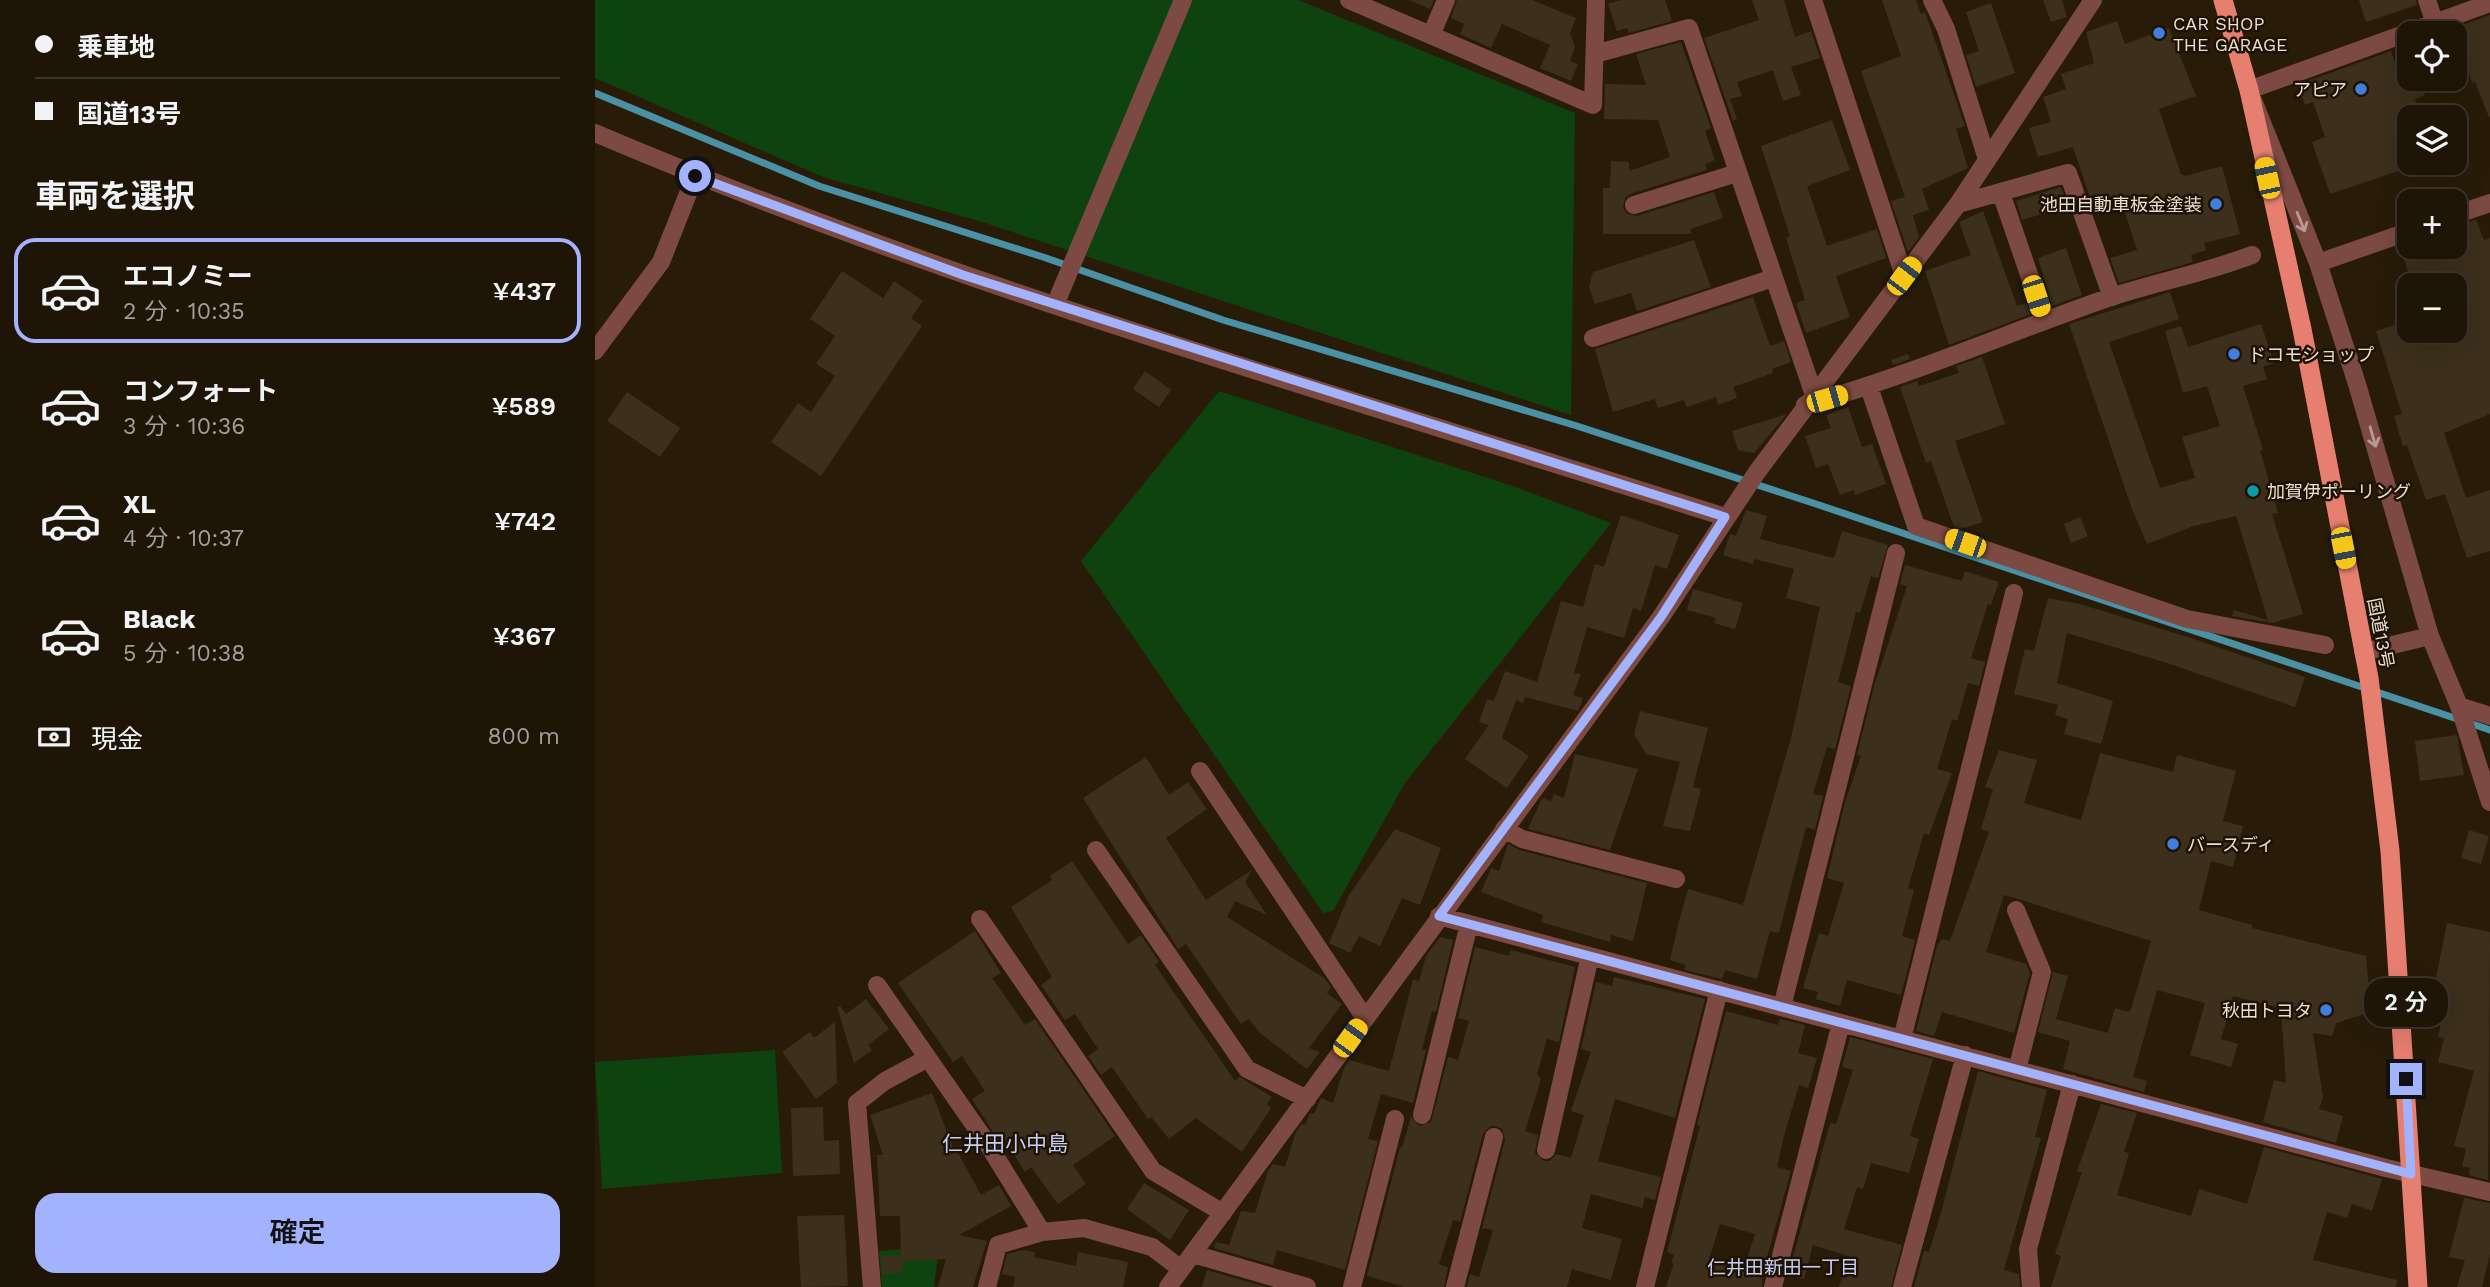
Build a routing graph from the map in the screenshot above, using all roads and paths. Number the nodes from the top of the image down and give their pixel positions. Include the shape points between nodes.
1 (1183, 0) edge
2 (1349, 0) edge
3 (1446, 0) edge
4 (1596, 0) edge
5 (1812, 0) edge
6 (1932, 0) edge
7 (2093, 0) edge
8 (2223, 0) edge
9 (2427, 0) edge
10 (2490, 3) edge
11 (2434, 21) edge
12 (2443, 21) edge
13 (1432, 33) junction
14 (2397, 37) edge
15 (1595, 54) junction
16 (2249, 90) junction
17 (595, 133) edge
18 (1987, 159) junction
19 (1737, 173) junction
20 (695, 176) junction
21 (2001, 193) junction
22 (2490, 203) edge
23 (1958, 204) junction
24 (1634, 205) dead end
25 (2467, 211) edge
26 (2397, 236) edge
27 (2252, 255) dead end
28 (2318, 263) junction
29 (1904, 276) junction
30 (1773, 278) junction
31 (2112, 297) junction
32 (1055, 304) junction
33 (2045, 321) junction
34 (1593, 338) dead end
35 (595, 351) edge
36 (1870, 387) junction
37 (1809, 400) junction
38 (1725, 517) junction
39 (1896, 554) dead end
40 (2014, 593) dead end
41 (2430, 636) junction
42 (2325, 645) dead end
43 (2363, 652) junction
44 (2459, 706) junction
45 (2490, 716) edge
46 (1200, 771) dead end
47 (2490, 803) edge
48 (1504, 829) junction
49 (1096, 850) dead end
50 (1676, 879) dead end
51 (2016, 910) dead end
52 (1439, 916) junction
53 (980, 919) dead end
54 (1469, 923) junction
55 (1590, 956) junction
56 (877, 985) dead end
57 (1719, 990) junction
58 (1782, 1007) junction
59 (1365, 1018) junction
60 (1841, 1023) junction
61 (1902, 1039) junction
62 (1965, 1055) junction
63 (928, 1058) junction
64 (2017, 1070) junction
65 (2072, 1084) junction
66 (1307, 1099) junction
67 (1422, 1115) dead end
68 (1395, 1119) dead end
69 (1494, 1137) dead end
70 (1546, 1150) dead end
71 (2411, 1174) junction
72 (2490, 1192) edge
73 (1223, 1213) junction
74 (1042, 1232) junction
75 (1192, 1254) junction
76 (1181, 1269) junction
77 (872, 1287) edge
78 (987, 1287) edge
79 (1168, 1287) edge
80 (1307, 1287) edge
81 (1352, 1287) edge
82 (1455, 1287) edge
83 (1646, 1287) edge
84 (1773, 1287) edge
85 (1902, 1287) edge
86 (2031, 1287) edge
87 (2418, 1287) edge

1 - 32 street
2 - 13 street
3 - 13 street
4 - 15 street
5 - 29 street
6 - 18 street via 1946,29
7 - 18 street
8 - 16 highway, 国道13号
9 - 11 street
10 - 12 street
13 - 15 street via 1593,104
14 - 16 street
15 - 19 street via 1689,27
16 -> 28 street
16 - 43 highway, 国道13号 via 2302,329
17 - 20 street
18 - 23 street
19 - 24 street
19 - 30 street
20 - 32 street
20 - 35 street via 661,261
21 - 23 street
21 - 31 street via 2068,173
21 - 33 street
22 - 25 street
23 - 29 street
26 - 28 street
27 - 31 street
28 -> 41 street
29 - 37 street
30 - 34 street
30 - 37 street
31 - 33 street
32 - 38 street
33 - 36 street
36 - 37 street
36 - 42 street via 1916,526 2187,619
37 - 38 street
38 - 48 street via 1661,617
39 - 58 street
40 - 61 street
41 - 43 street
41 - 44 street
43 - 71 highway, 国道13号 via 2390,851
44 - 45 street
44 - 47 street
46 - 59 street
48 - 50 street via 1522,839
48 - 52 street
49 - 66 street via 1247,1069
51 - 64 street via 2042,972
52 - 54 street
52 - 59 street
53 - 73 street via 1153,1171
54 - 55 street
54 - 67 street
55 - 57 street
55 - 70 street
56 - 63 street
57 - 58 street
57 - 83 street
58 - 60 street
59 - 66 street
60 - 61 street
60 - 84 street
61 - 62 street
62 - 64 street
62 - 85 street
63 - 74 street
63 - 77 street via 885,1080 857,1103
64 - 65 street
65 - 71 street
65 - 86 street via 2028,1250
66 - 73 street
68 - 81 street
69 - 82 street
71 - 72 street
71 - 87 highway, 国道13号
73 - 75 street
74 - 76 street via 1084,1228 1152,1247
74 - 78 street via 998,1245
75 - 76 street
75 - 80 street
76 - 79 street

